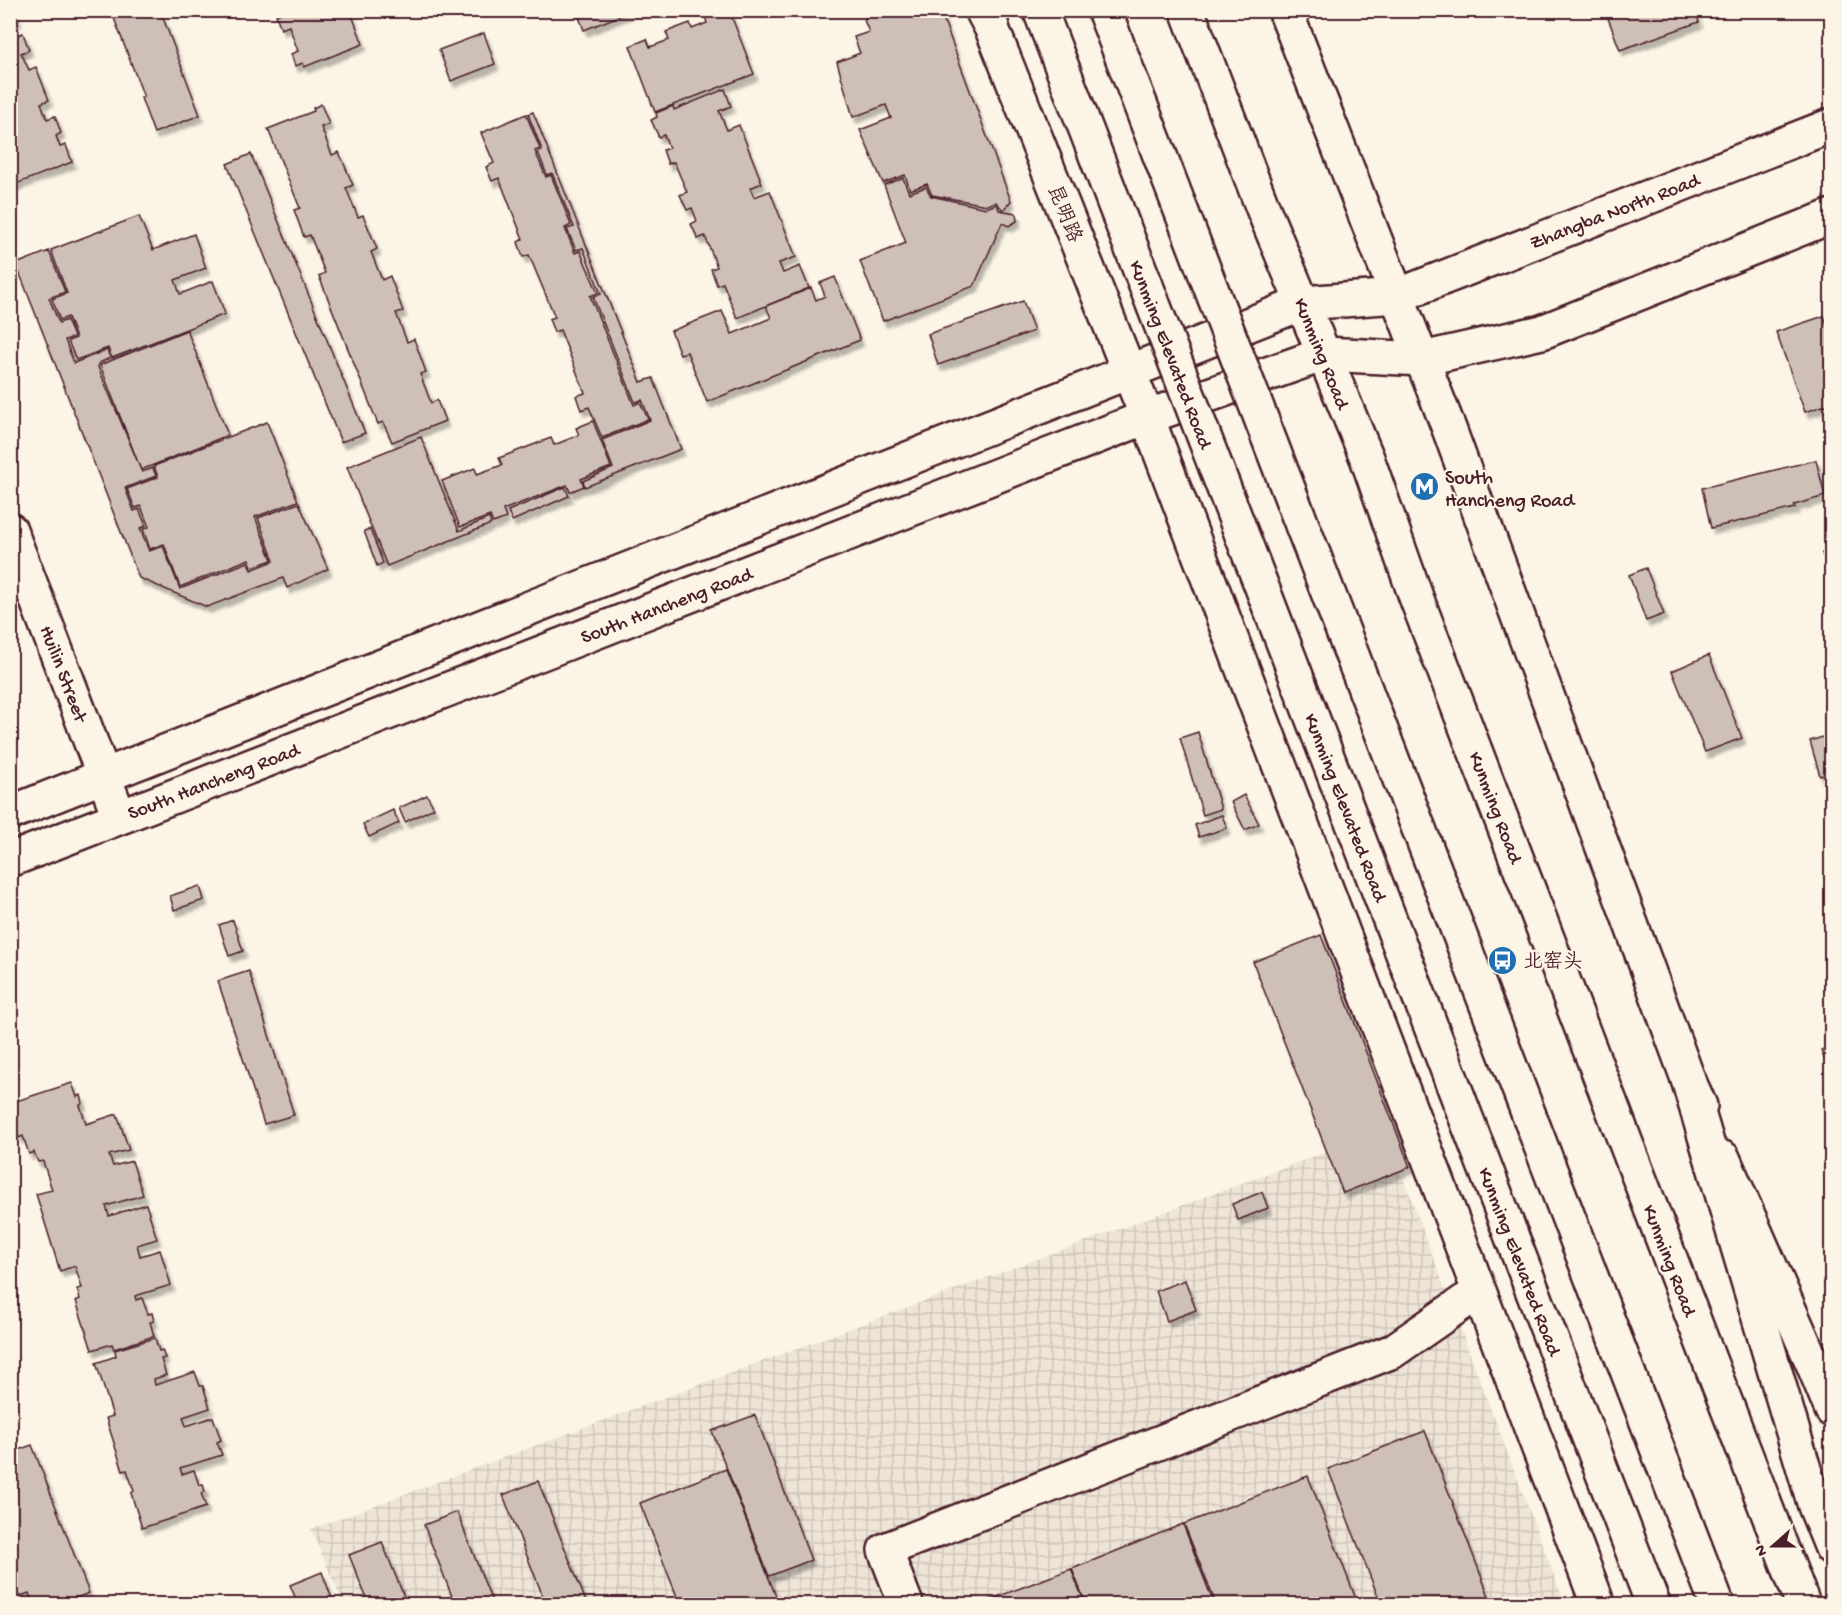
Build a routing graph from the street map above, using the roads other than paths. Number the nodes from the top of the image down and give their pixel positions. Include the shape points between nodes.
1 (1040, 10) edge
2 (1104, 10) edge
3 (1187, 10) edge
4 (1284, 10) edge
5 (988, 17) edge
6 (1832, 125) edge
7 (1832, 216) edge
8 (1397, 296) junction
9 (1303, 303) junction
10 (1324, 354) junction
11 (1422, 359) junction
12 (1129, 373) junction
13 (1147, 417) junction
14 (10, 530) edge
15 (105, 775) junction
16 (10, 813) edge
17 (119, 816) junction
18 (10, 860) edge
19 (1688, 1080) junction
20 (1465, 1301) dead end
21 (1832, 1410) edge
22 (1832, 1548) edge
23 (906, 1605) edge
24 (1598, 1605) edge
25 (1653, 1605) edge
26 (1717, 1605) edge
27 (1803, 1605) edge

1 - 25 main road, Kunming Elevated Road, bridge
2 - 26 main road, bridge
3 - 9 main road, Kunming Road
4 - 8 main road
5 - 12 main road, 昆明路
6 - 8 main road, Zhangba North Road
7 - 11 main road via 1542,332
8 - 9 main road, Zhangba North Road
8 - 11 main road
9 - 10 main road, Kunming Road
9 - 12 main road
10 - 11 main road
10 - 13 main road, South Hancheng Road
10 - 27 main road, Kunming Road
11 - 19 main road
12 - 13 main road, 昆明路
12 - 15 main road
13 - 17 main road, South Hancheng Road
13 - 24 main road, 昆明路
14 - 15 main road, Huilin Street
15 - 16 main road
15 - 17 main road, Huilin Street
17 - 18 main road, South Hancheng Road
19 - 21 main road
19 - 22 main road via 1815,1506
20 - 23 main road via 1393,1351 885,1550

